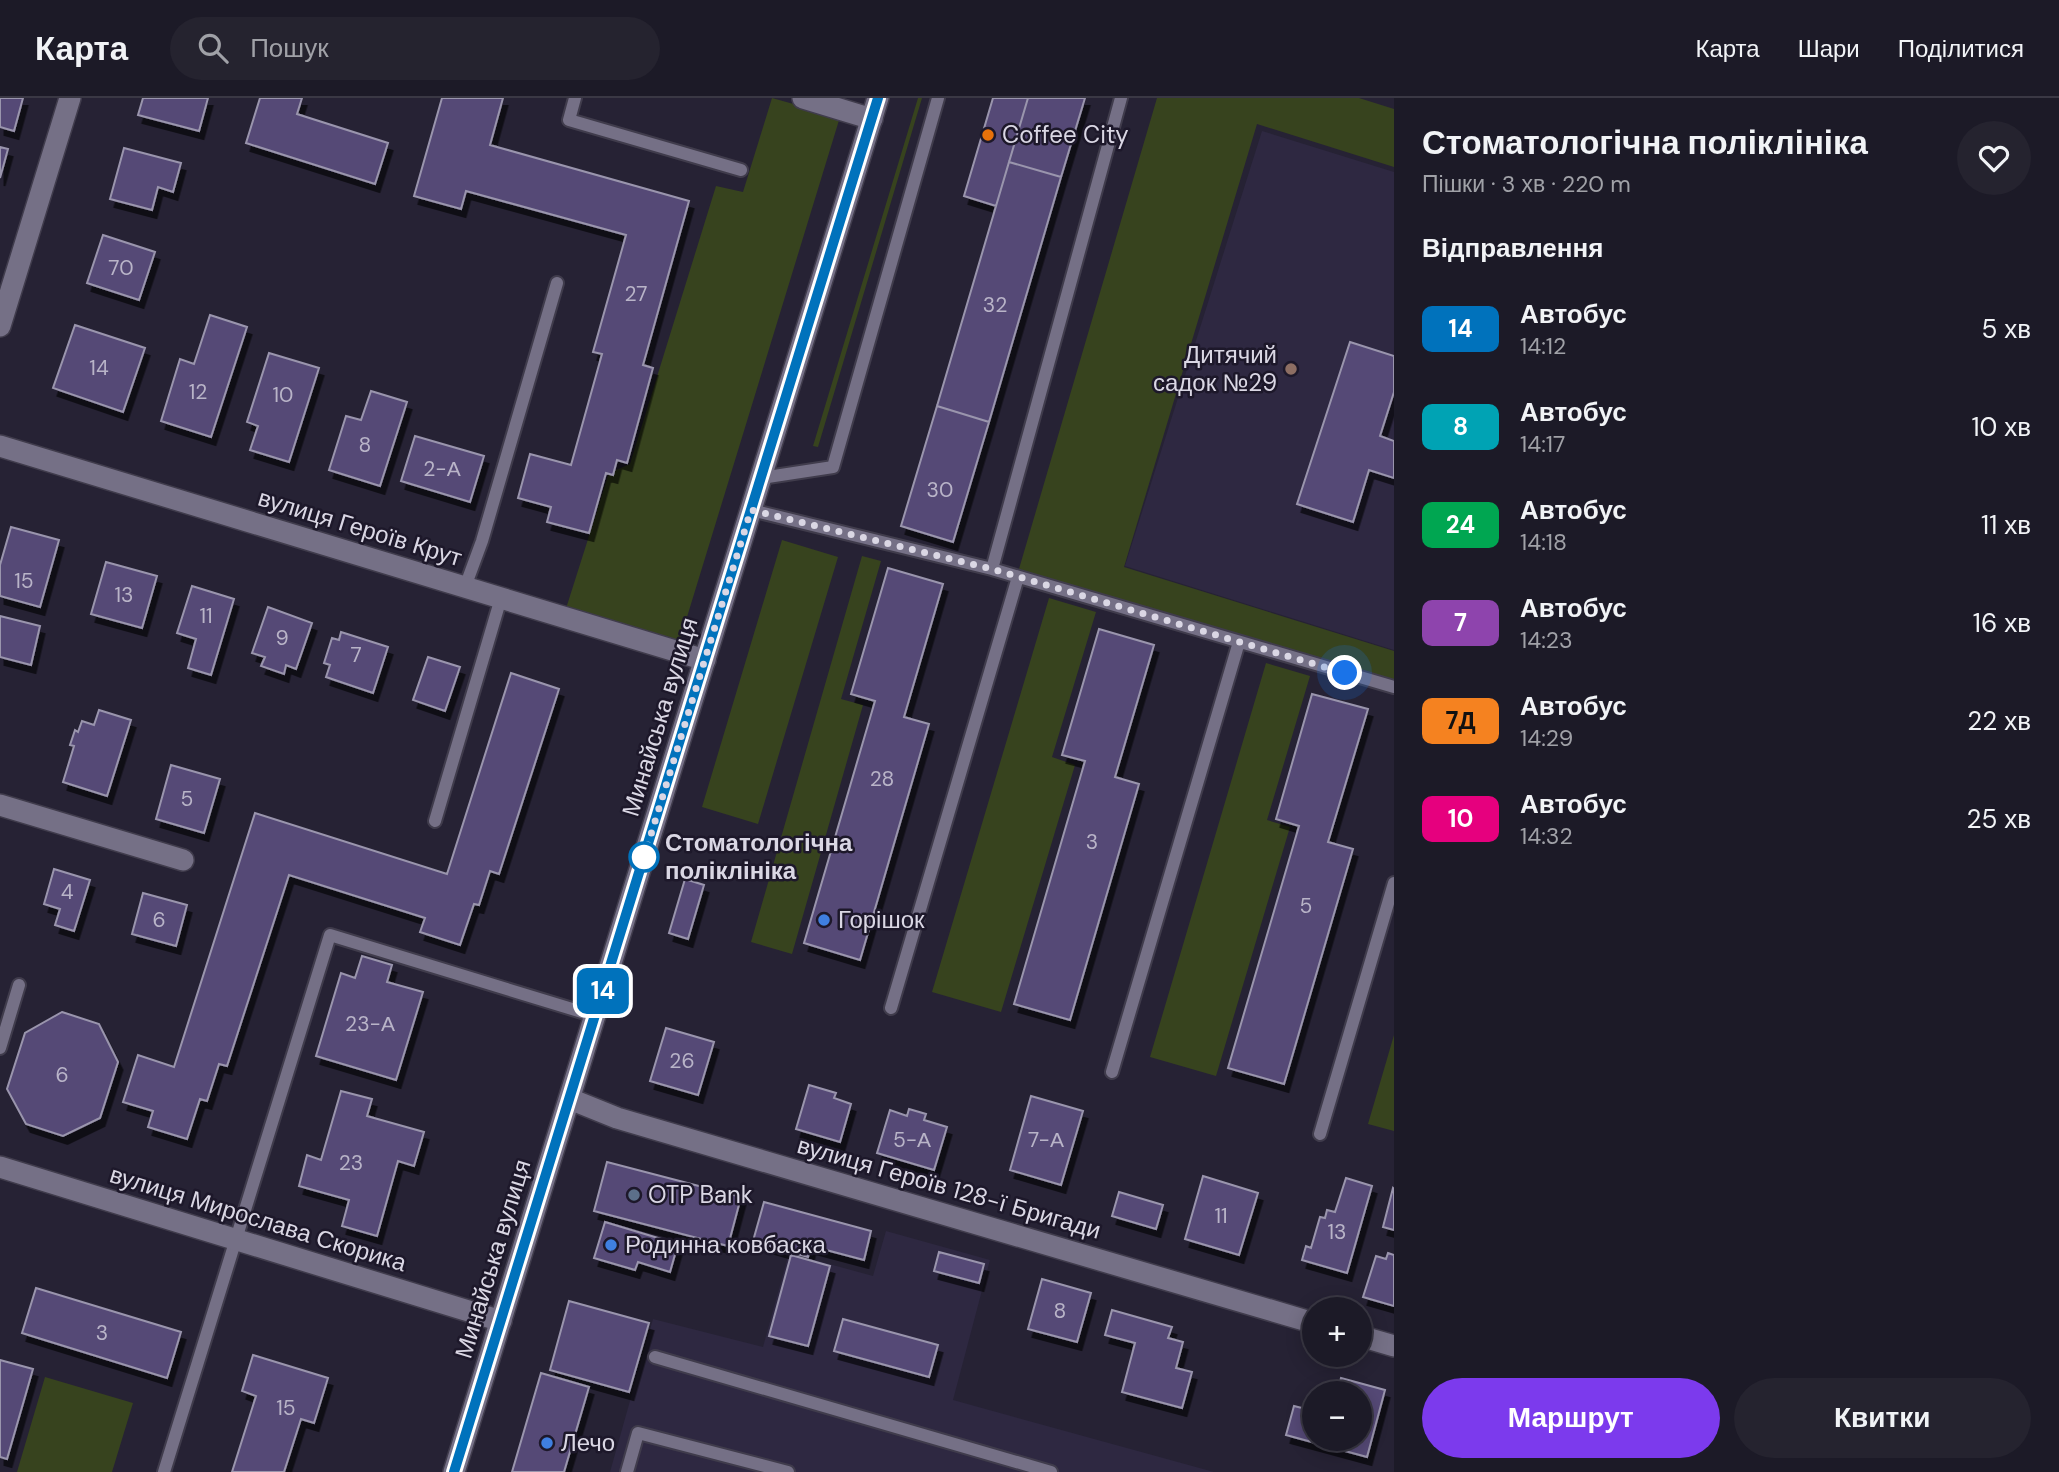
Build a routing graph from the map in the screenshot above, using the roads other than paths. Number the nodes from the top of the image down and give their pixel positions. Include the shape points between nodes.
1 (69, 98) edge
2 (575, 98) edge
3 (803, 98) edge
4 (878, 98) edge
5 (938, 98) edge
6 (1121, 98) edge
7 (872, 119) junction
8 (741, 170) dead end
9 (557, 283) dead end
10 (0, 326) edge
11 (0, 446) edge
12 (761, 478) junction
13 (751, 510) junction
14 (992, 569) junction
15 (1018, 577) junction
16 (465, 587) junction
17 (501, 598) junction
18 (1239, 642) junction
19 (705, 660) junction
20 (1394, 687) edge
21 (0, 805) edge
22 (435, 821) dead end
23 (183, 860) dead end
24 (1394, 883) edge
25 (19, 985) dead end
26 (891, 1008) dead end
27 (595, 1016) junction
28 (0, 1048) edge
29 (1112, 1073) dead end
30 (570, 1099) junction
31 (1321, 1134) dead end
32 (0, 1167) edge
33 (236, 1240) junction
34 (1302, 1318) edge
35 (501, 1321) junction
36 (1372, 1340) edge
37 (1394, 1346) edge
38 (655, 1357) dead end
39 (164, 1472) edge
40 (454, 1472) edge
41 (627, 1472) edge
42 (788, 1472) edge
43 (1051, 1472) edge

1 - 10 street
2 - 8 lane via 569,120
3 - 7 street
4 - 7 street, Минайська вулиця
5 - 12 lane via 833,467
6 - 14 lane
7 - 12 street, Минайська вулиця
9 - 16 lane
11 - 16 street, вулиця Героїв Крут
12 - 13 street, Минайська вулиця
13 - 14 lane
13 - 19 street, Минайська вулиця
14 - 15 lane
15 - 18 lane
15 - 26 lane
16 - 17 street, вулиця Героїв Крут
17 - 19 street, вулиця Героїв Крут
17 - 22 lane
18 - 20 lane
18 - 29 lane
19 - 27 street, Минайська вулиця
21 - 23 street
24 - 31 lane
25 - 28 lane
27 - 30 street, Минайська вулиця
27 - 33 lane via 330,935
30 - 34 street, вулиця Героїв 128-ї Бригади via 617,1118
30 - 35 street, Минайська вулиця
32 - 33 street, вулиця Мирослава Скорика
33 - 35 street, вулиця Мирослава Скорика
33 - 39 lane
35 - 40 street, Минайська вулиця
36 - 37 street
38 - 43 lane
41 - 42 lane via 638,1433

